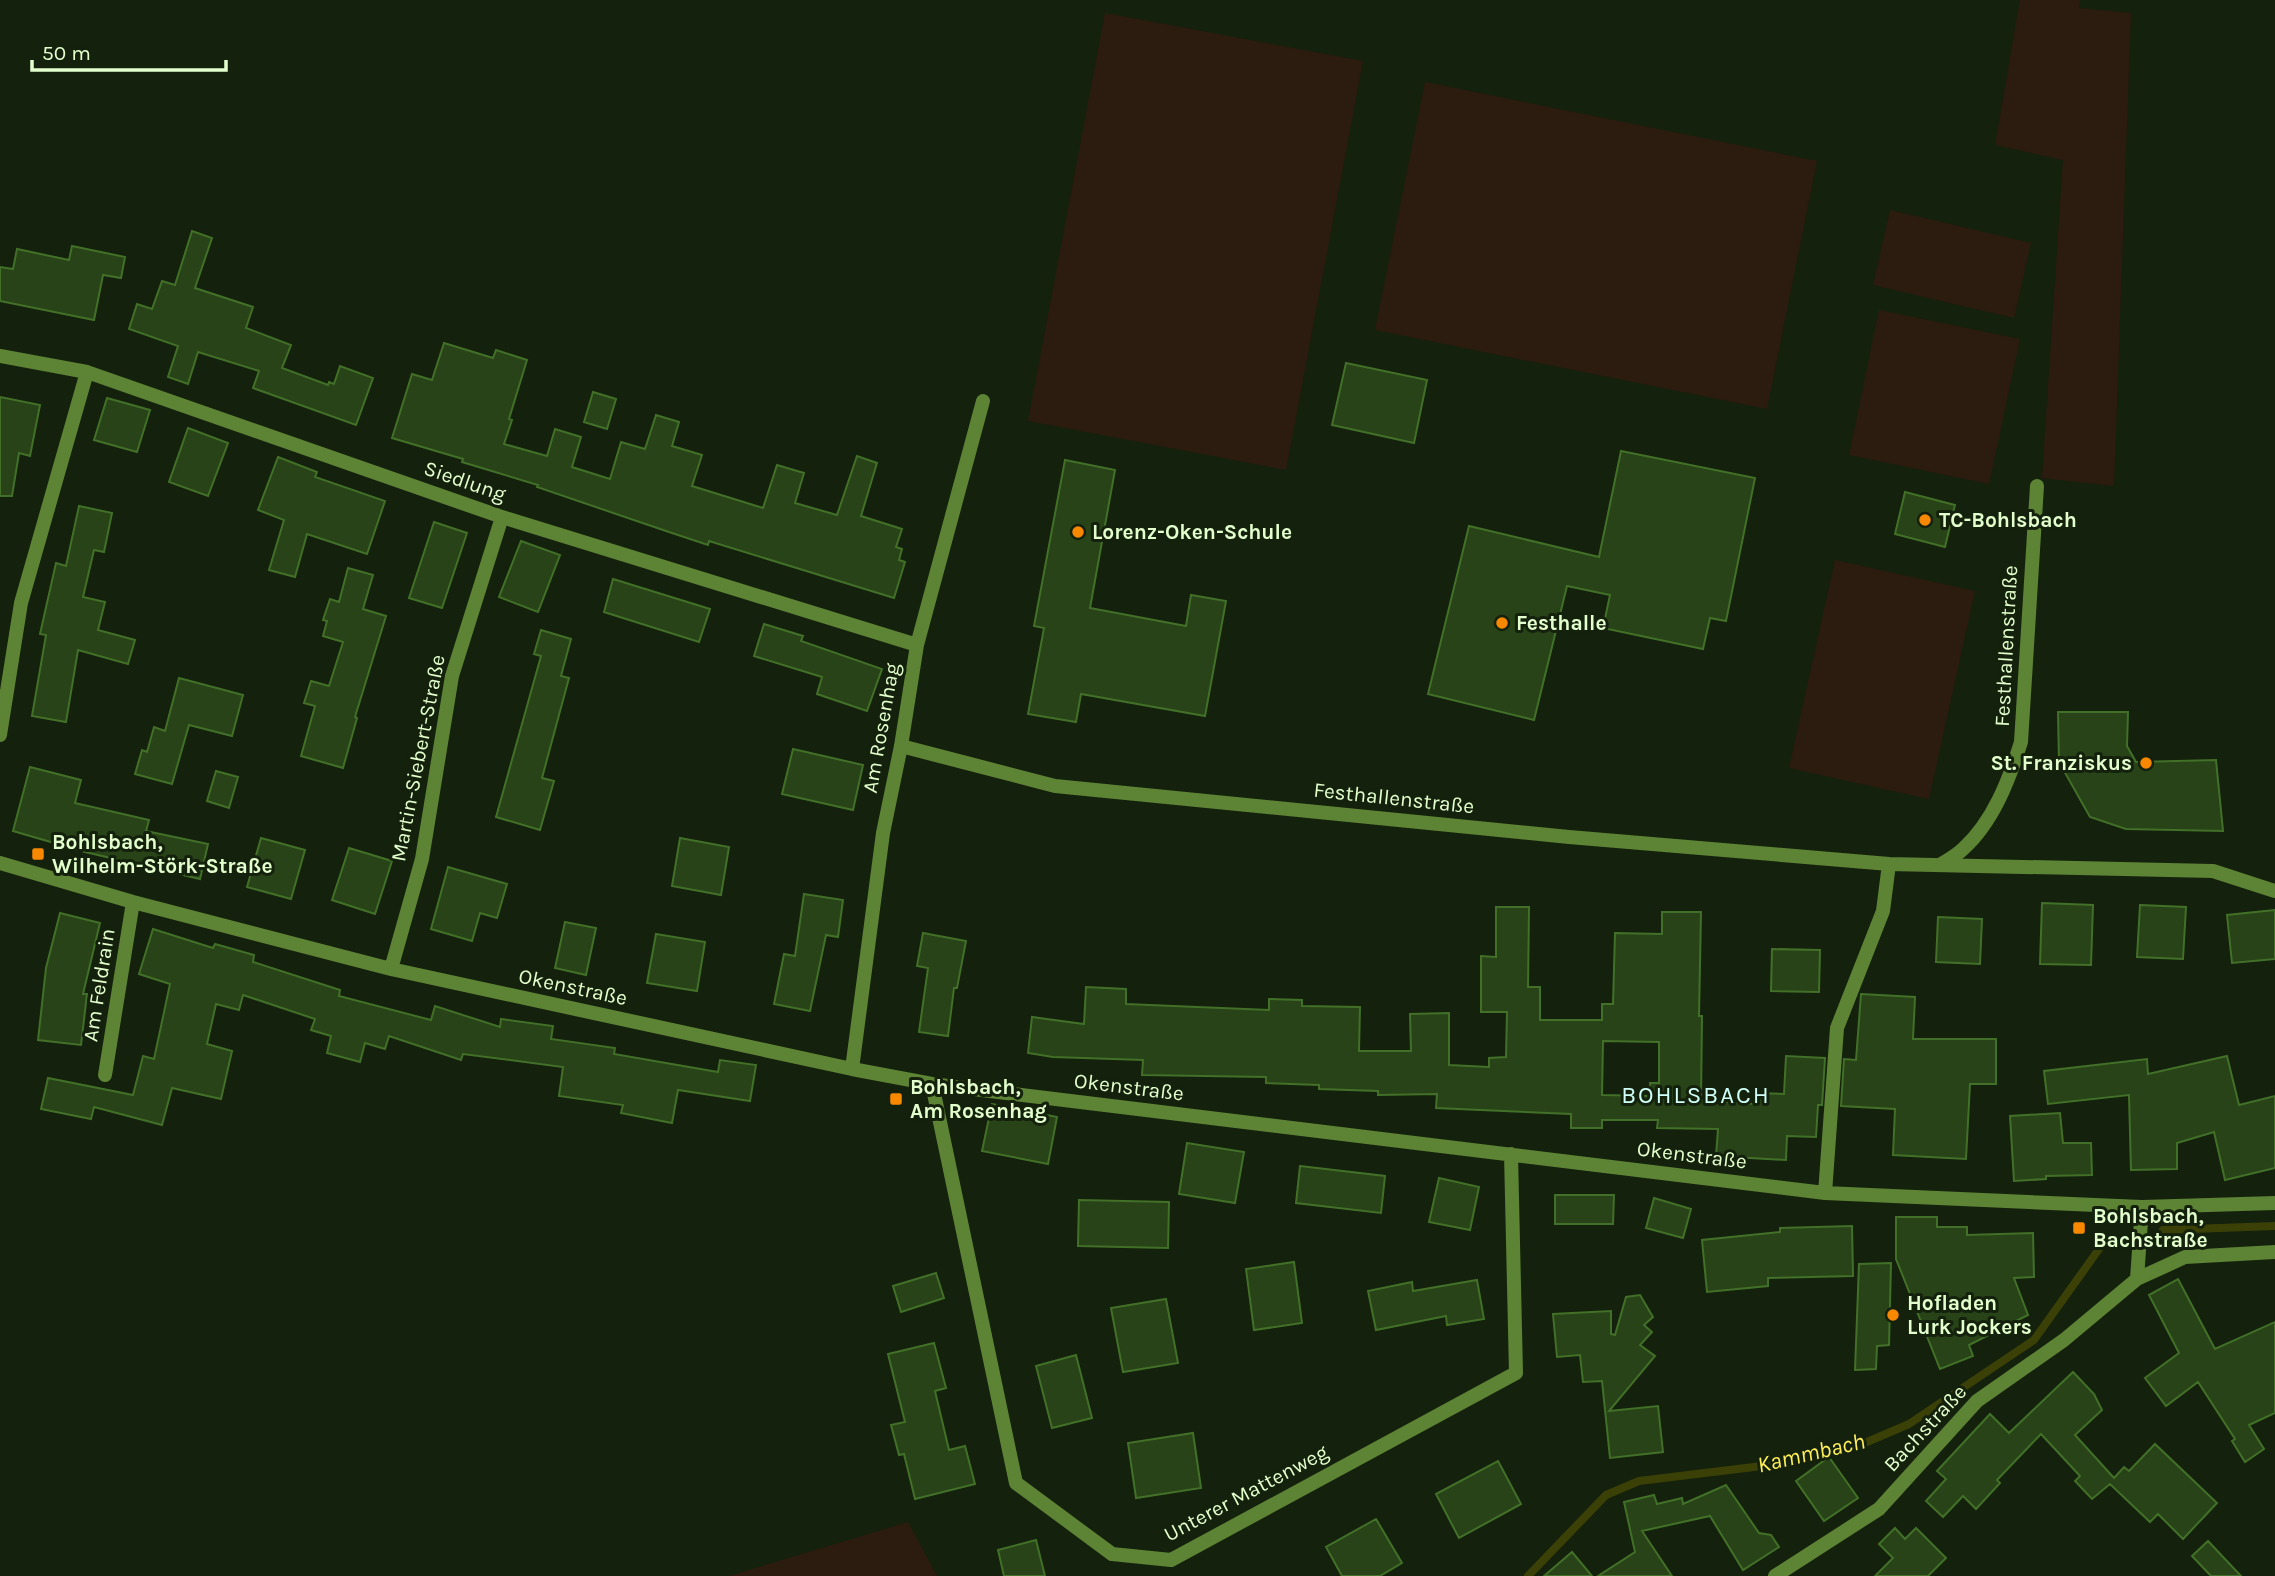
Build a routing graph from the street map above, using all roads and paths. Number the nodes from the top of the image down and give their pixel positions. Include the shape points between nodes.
1 (0, 356) edge
2 (87, 372) junction
3 (983, 401) dead end
4 (2037, 486) dead end
5 (502, 517) junction
6 (917, 645) junction
7 (0, 735) edge
8 (901, 747) junction
9 (0, 863) edge
10 (1889, 864) junction
11 (1940, 865) junction
12 (2275, 891) edge
13 (133, 902) junction
14 (391, 969) junction
15 (852, 1069) junction
16 (105, 1074) dead end
17 (932, 1084) junction
18 (1511, 1154) junction
19 (1825, 1193) junction
20 (2275, 1203) edge
21 (2142, 1206) junction
22 (2275, 1252) edge
23 (2137, 1279) junction
24 (1775, 1576) edge

1 - 2 street, Siedlung
2 - 5 street, Siedlung
2 - 7 street via 21,603
3 - 6 street, Am Rosenhag
4 - 11 street, Festhallenstraße via 2021,743 2010,777 1980,829
5 - 6 street, Siedlung
5 - 14 street, Martin-Siebert-Straße via 452,676 422,859
6 - 8 street, Am Rosenhag
8 - 10 street, Festhallenstraße via 1055,786
8 - 15 street, Am Rosenhag via 883,833
9 - 13 street, Okenstraße
10 - 11 street, Festhallenstraße
10 - 19 street via 1883,911 1837,1028
11 - 12 street, Festhallenstraße via 2213,871
13 - 14 street, Okenstraße
13 - 16 street, Am Feldrain
14 - 15 street, Okenstraße
15 - 17 street, Okenstraße
17 - 18 street, Okenstraße
17 - 18 street, Unterer Mattenweg via 1016,1483 1112,1554 1171,1560 1516,1373
18 - 19 street, Okenstraße
19 - 21 street, Okenstraße
20 - 21 street, Okenstraße
21 - 23 street
22 - 23 street, Bachstraße via 2185,1257
23 - 24 street, Bachstraße via 2064,1340 1977,1401 1879,1508

